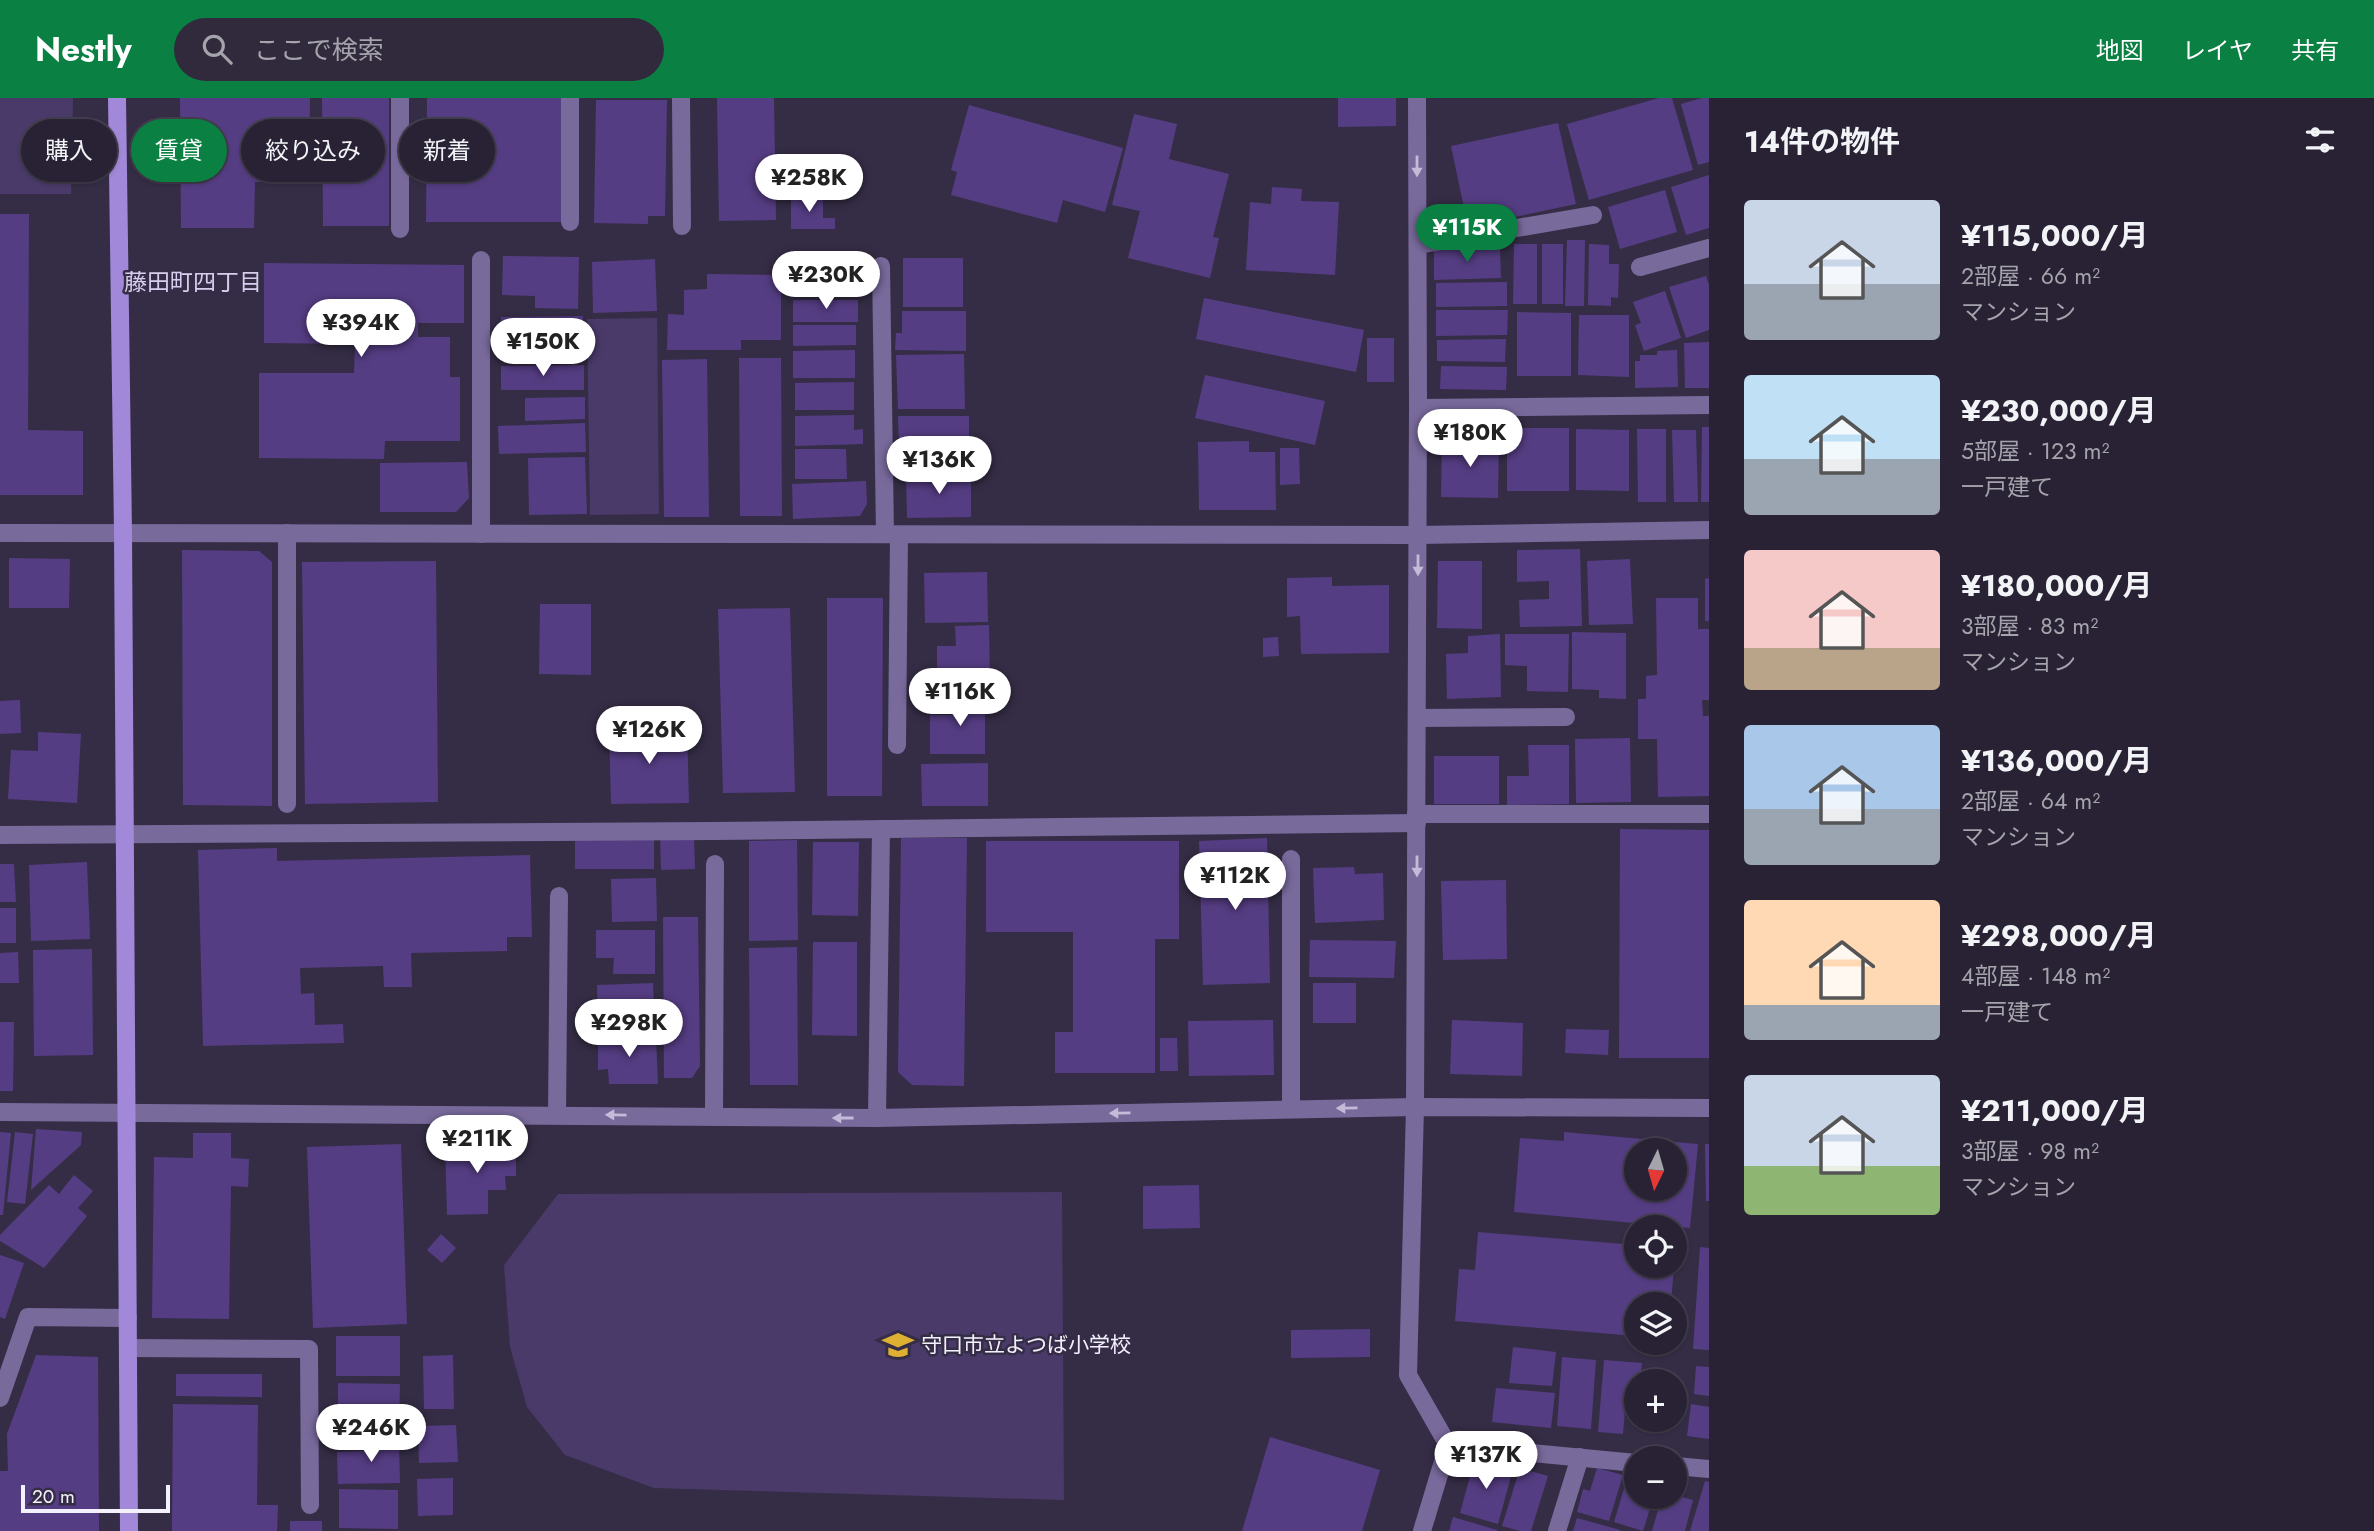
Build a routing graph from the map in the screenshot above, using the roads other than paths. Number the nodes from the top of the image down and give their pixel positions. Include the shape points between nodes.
1 (117, 98) edge
2 (400, 98) edge
3 (570, 98) edge
4 (681, 98) edge
5 (1417, 98) edge
6 (1593, 215) dead end
7 (570, 222) dead end
8 (681, 226) dead end
9 (400, 229) dead end
10 (1418, 245) junction
11 (1709, 248) edge
12 (481, 260) dead end
13 (881, 266) dead end
14 (1640, 267) dead end
15 (1709, 405) edge
16 (1418, 408) junction
17 (1709, 530) edge
18 (0, 533) edge
19 (123, 533) junction
20 (287, 533) junction
21 (481, 534) junction
22 (892, 534) junction
23 (1418, 535) junction
24 (1566, 717) dead end
25 (1417, 718) junction
26 (897, 745) dead end
27 (287, 804) dead end
28 (1709, 814) edge
29 (1417, 819) junction
30 (881, 829) junction
31 (0, 835) edge
32 (125, 835) junction
33 (1292, 859) dead end
34 (715, 864) dead end
35 (559, 896) dead end
36 (1415, 1107) junction
37 (1709, 1108) edge
38 (1291, 1109) junction
39 (127, 1111) junction
40 (0, 1112) edge
41 (557, 1115) junction
42 (713, 1117) junction
43 (877, 1118) junction
44 (128, 1318) junction
45 (128, 1348) junction
46 (0, 1398) edge
47 (1448, 1445) junction
48 (1580, 1457) junction
49 (1624, 1461) edge
50 (1687, 1467) edge
51 (1709, 1469) edge
52 (310, 1505) dead end
53 (129, 1531) edge
54 (1422, 1531) edge
55 (1557, 1531) edge

1 - 19 street
2 - 9 street
3 - 7 street
4 - 8 street
5 -> 10 street
6 - 10 street
10 - 16 street
11 - 14 street
12 - 21 street
13 - 22 street
15 - 16 street
16 - 23 street
17 - 23 street
18 - 19 street
19 - 20 street
19 - 32 street
20 - 21 street
20 - 27 street
21 - 22 street
22 - 23 street
22 - 26 street
23 -> 25 street
24 - 25 street
25 - 29 street
28 - 29 street
29 - 30 street
29 -> 36 street
30 - 32 street
30 - 43 street
31 - 32 street
32 - 39 street
33 - 38 street
34 - 42 street
35 - 41 street
36 - 37 street
36 -> 38 street
36 - 47 street via 1408,1375
38 -> 43 street
39 - 40 street
39 - 41 street
39 - 44 street
42 -> 41 street
43 -> 42 street
44 - 45 street
44 - 46 street via 28,1317
45 - 52 street via 309,1349
45 - 53 street
47 - 48 street
47 - 54 street
48 - 49 street
48 - 55 street
50 - 51 street

